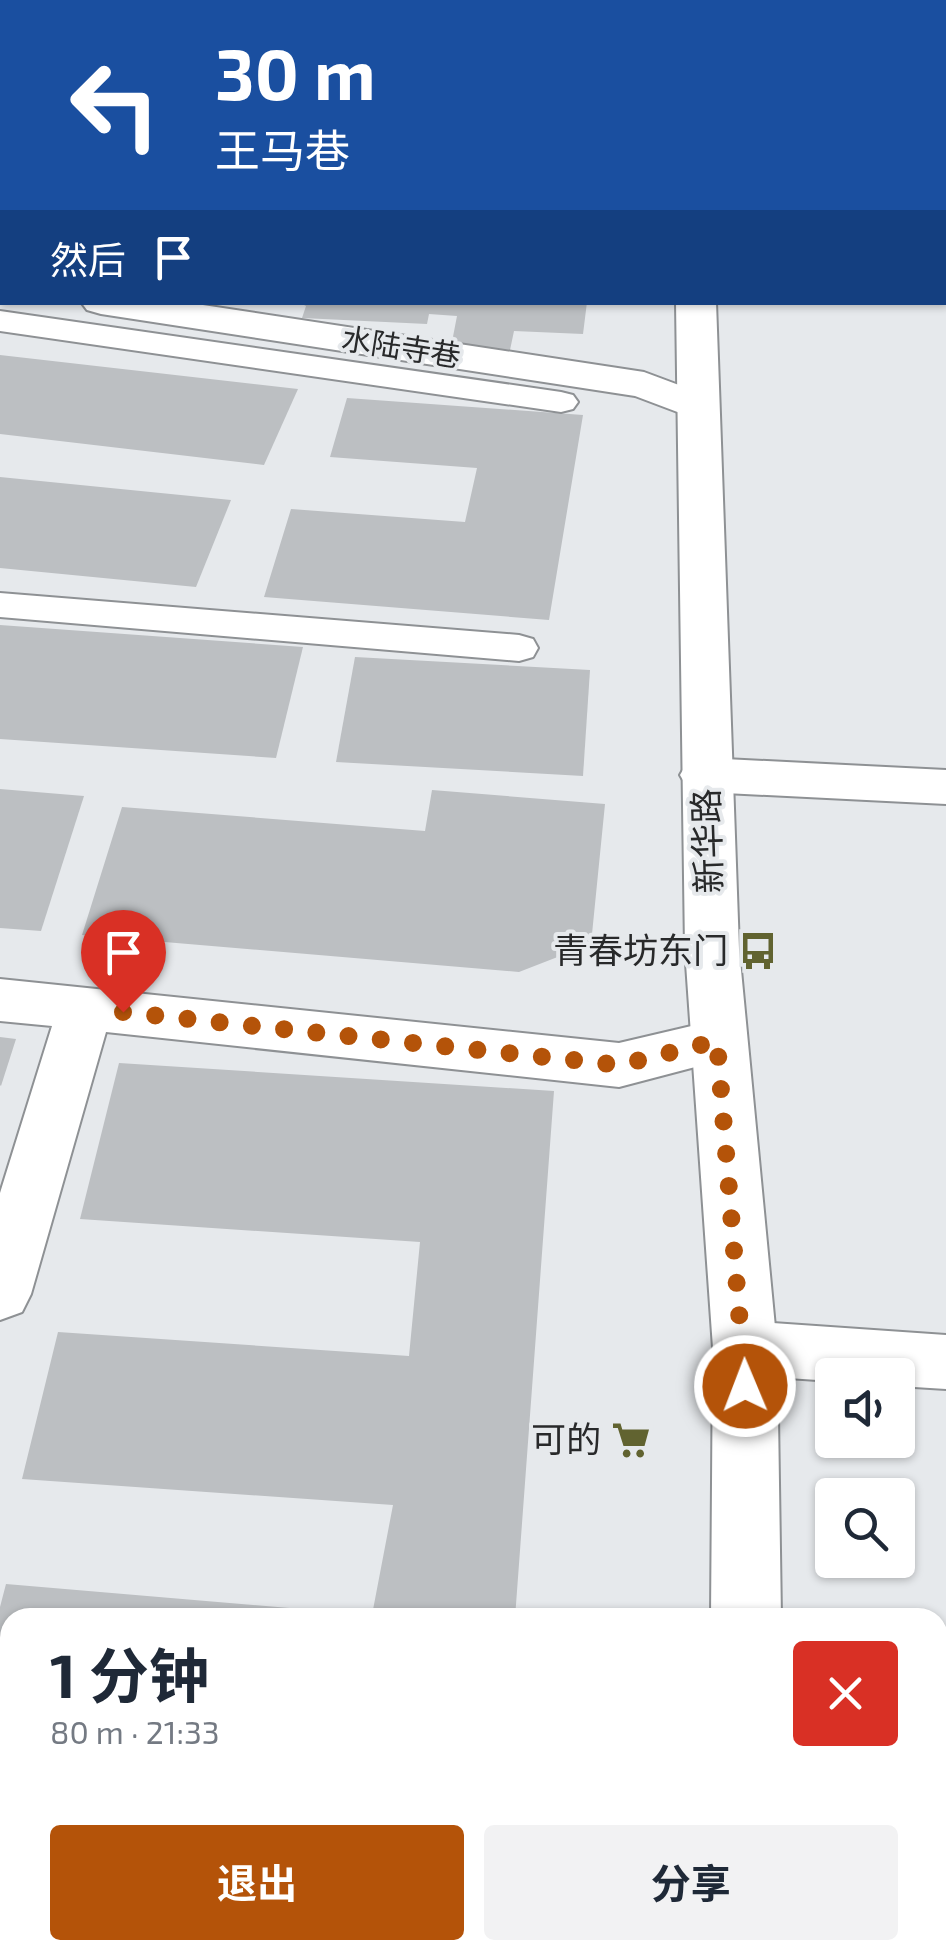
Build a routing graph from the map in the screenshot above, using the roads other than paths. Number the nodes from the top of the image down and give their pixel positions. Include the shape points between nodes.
1 (121, 305) edge
2 (696, 305) edge
3 (0, 322) edge
4 (561, 402) dead end
5 (696, 406) junction
6 (0, 605) edge
7 (519, 648) dead end
8 (705, 775) junction
9 (946, 787) edge
10 (0, 1000) edge
11 (85, 1008) junction
12 (717, 1041) junction
13 (0, 1294) edge
14 (745, 1348) junction
15 (946, 1362) edge
16 (746, 1608) edge

1 - 5 street, 水陆寺巷 via 644,384
2 - 5 street, 新华路
3 - 4 lane
5 - 8 street, 新华路
6 - 7 lane
8 - 9 street
8 - 12 street, 新华路
10 - 11 street
11 - 12 street via 620,1065
11 - 13 street
12 - 14 street, 新华路
14 - 15 street
14 - 16 street, 新华路

